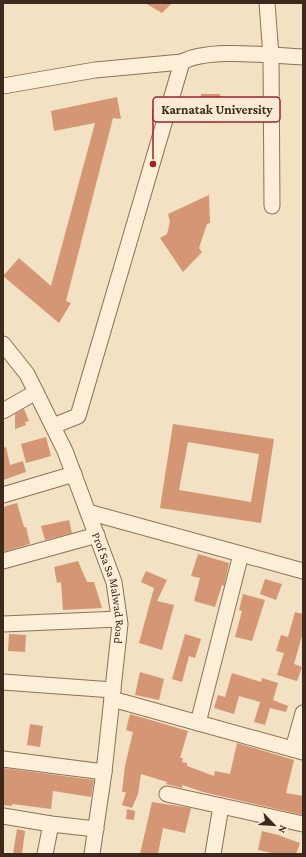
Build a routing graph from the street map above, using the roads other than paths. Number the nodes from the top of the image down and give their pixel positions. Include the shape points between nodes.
1 (266, 3) edge
2 (271, 56) junction
3 (303, 57) edge
4 (182, 62) junction
5 (3, 86) edge
6 (272, 206) dead end
7 (3, 344) edge
8 (36, 392) junction
9 (3, 411) edge
10 (53, 426) junction
11 (74, 474) junction
12 (3, 495) edge
13 (88, 512) junction
14 (97, 535) junction
15 (241, 554) junction
16 (3, 561) edge
17 (303, 571) edge
18 (119, 619) junction
19 (3, 624) edge
20 (3, 682) edge
21 (112, 694) junction
22 (303, 714) edge
23 (198, 723) junction
24 (298, 750) edge
25 (3, 759) edge
26 (104, 772) junction
27 (167, 794) dead end
28 (221, 806) junction
29 (3, 816) edge
30 (51, 824) junction
31 (303, 824) edge
32 (96, 829) junction
33 (45, 854) edge
34 (92, 854) edge
35 (213, 854) edge

1 - 2 street
2 - 3 street
2 - 4 street via 248,52 192,57
2 - 6 street
4 - 5 street via 95,70
4 - 10 street via 78,416
7 - 8 street, Prof Sa Sa Malwad Road via 27,374
8 - 9 street
8 - 10 street, Prof Sa Sa Malwad Road
10 - 11 street, Prof Sa Sa Malwad Road
11 - 12 street
11 - 13 street, Prof Sa Sa Malwad Road
13 - 14 street, Prof Sa Sa Malwad Road
13 - 15 street
14 - 16 street
14 - 18 street, Prof Sa Sa Malwad Road via 114,582
15 - 17 street
15 - 23 street
18 - 19 street
18 - 21 street, Prof Sa Sa Malwad Road
20 - 21 street
21 - 23 street
21 - 26 street, Prof Sa Sa Malwad Road
22 - 24 street
23 - 24 street
25 - 26 street
26 - 32 street, Prof Sa Sa Malwad Road
27 - 28 street
28 - 31 street
28 - 35 street
29 - 30 street
30 - 32 street
30 - 33 street
32 - 34 street, Prof Sa Sa Malwad Road

